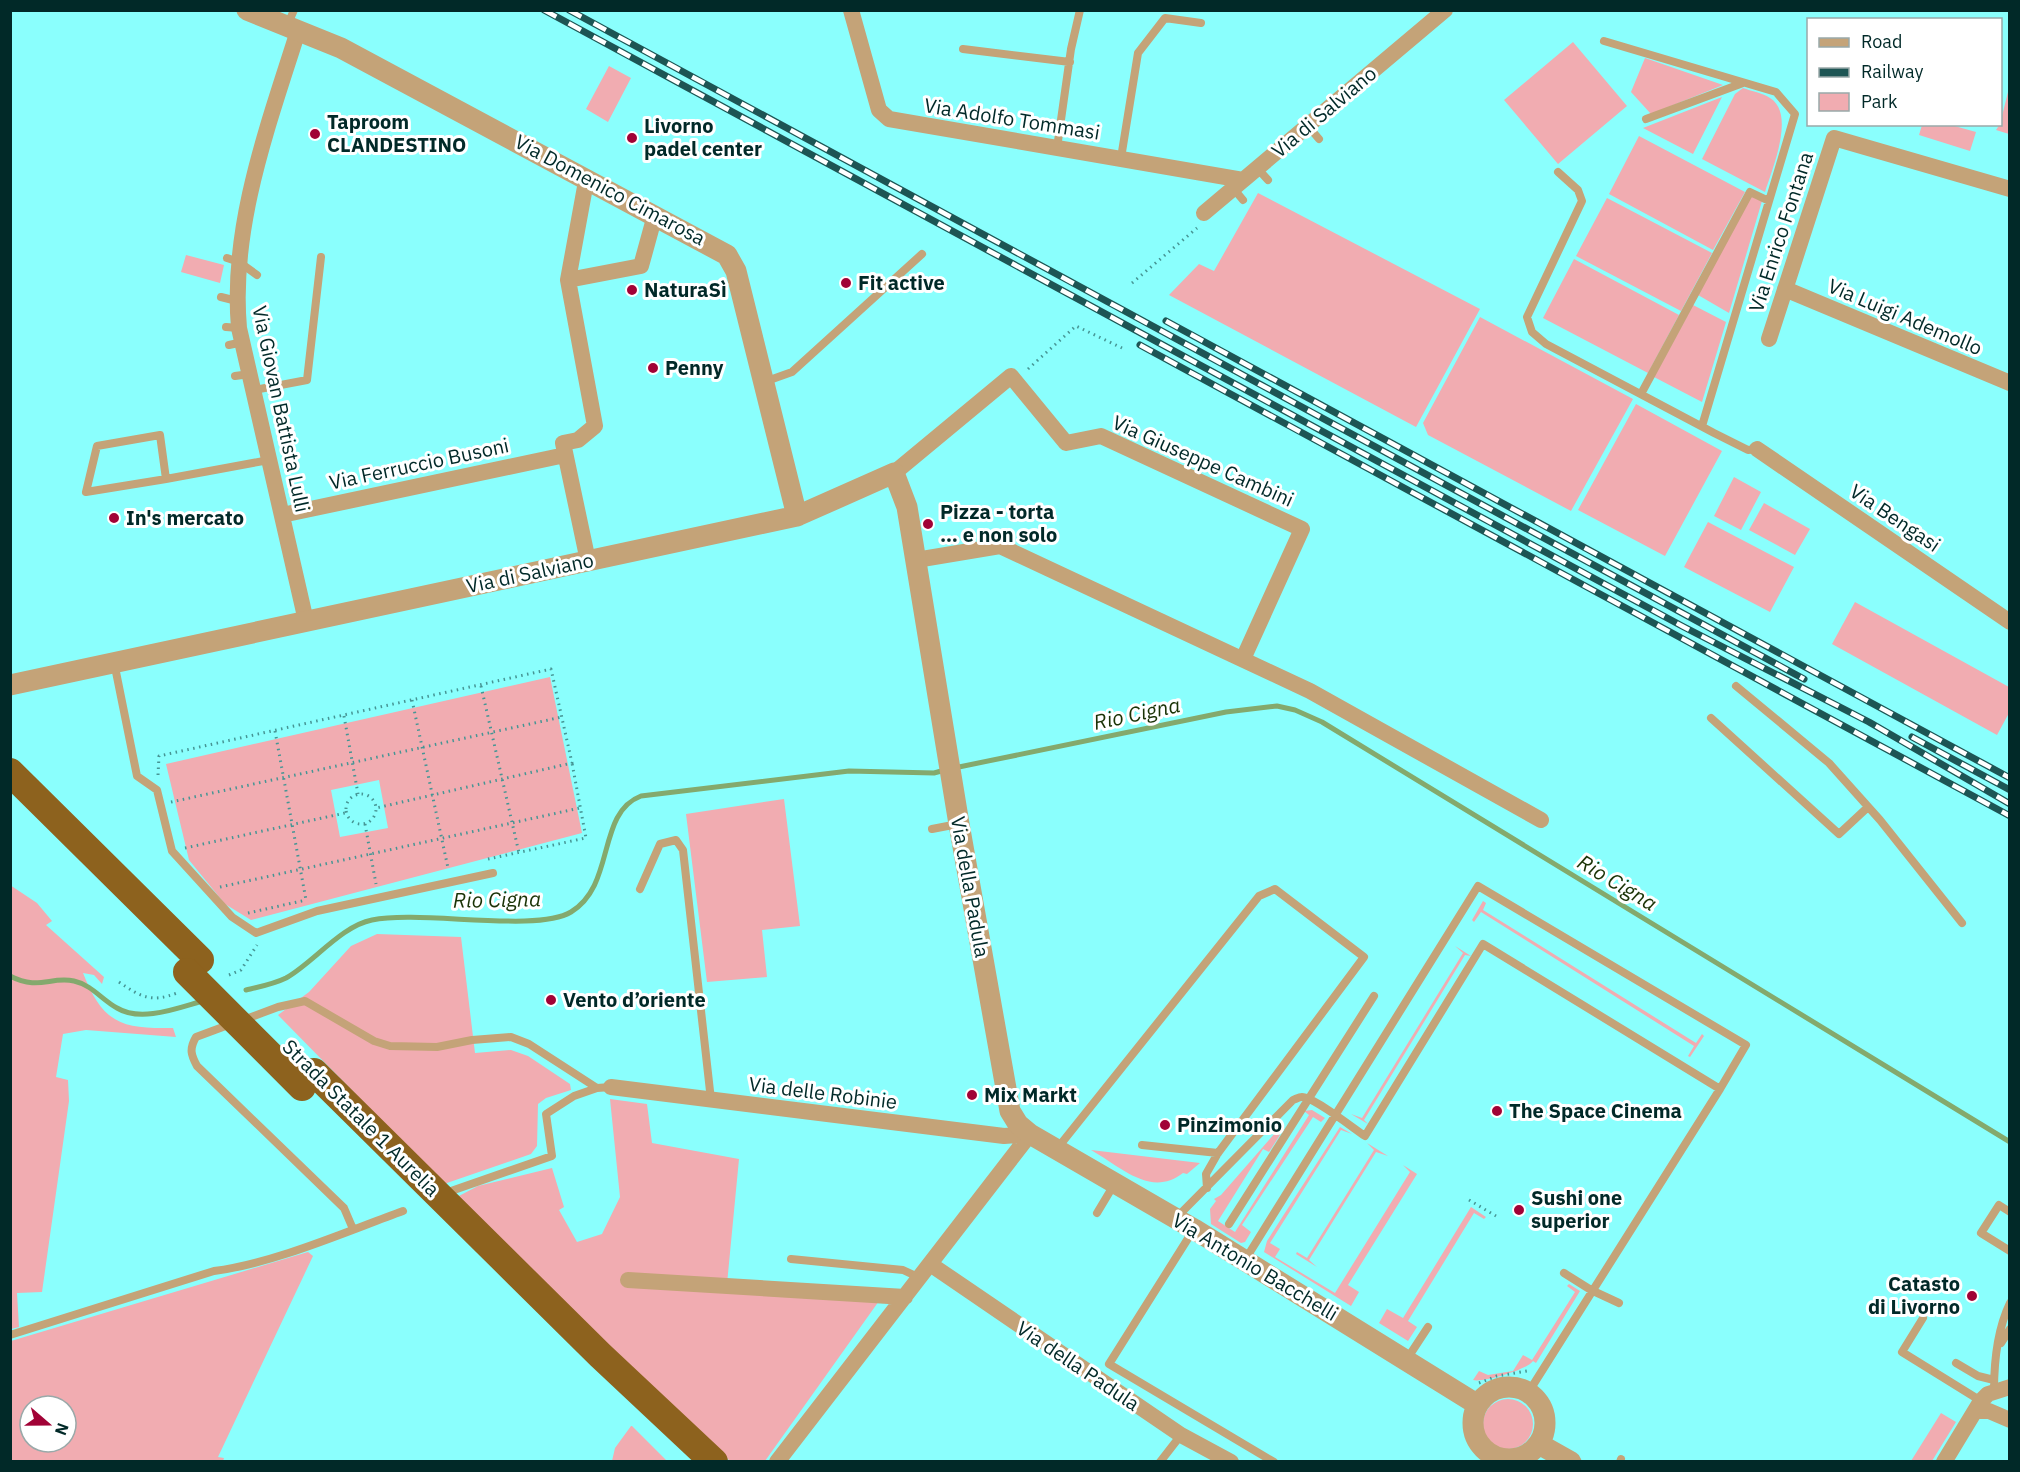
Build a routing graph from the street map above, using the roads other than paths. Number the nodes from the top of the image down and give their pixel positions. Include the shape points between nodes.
1 (851, 10) edge
2 (1080, 10) edge
3 (1445, 10) edge
4 (247, 11) edge
5 (1201, 22) dead end
6 (293, 23) edge
7 (1604, 40) dead end
8 (963, 49) dead end
9 (1070, 62) junction
10 (1744, 83) junction
11 (1646, 119) dead end
12 (1308, 126) junction
13 (1319, 139) dead end
14 (1057, 148) junction
15 (1121, 158) junction
16 (1558, 172) dead end
17 (586, 183) junction
18 (1240, 189) junction
19 (2010, 189) edge
20 (1769, 201) junction
21 (655, 215) junction
22 (1203, 218) road end
23 (922, 254) dead end
24 (321, 257) dead end
25 (233, 260) junction
26 (257, 275) dead end
27 (568, 280) junction
28 (1785, 289) junction
29 (1769, 339) dead end
30 (1011, 376) joint
31 (246, 380) junction
32 (763, 382) junction
33 (2010, 383) edge
34 (1641, 394) junction
35 (1702, 426) junction
36 (1756, 449) joint
37 (565, 455) junction
38 (269, 460) junction
39 (894, 473) junction
40 (166, 479) junction
41 (282, 515) junction
42 (797, 516) junction
43 (916, 560) junction
44 (588, 561) junction
45 (306, 621) junction
46 (2010, 622) edge
47 (1243, 658) junction
48 (114, 662) junction
49 (10, 685) edge
50 (1736, 686) dead end
51 (1711, 718) dead end
52 (10, 772) edge
53 (10, 799) edge
54 (1868, 807) junction
55 (1541, 820) dead end
56 (959, 824) junction
57 (932, 829) dead end
58 (493, 873) dead end
59 (640, 889) dead end
60 (1962, 923) dead end
61 (191, 974) junction
62 (1374, 996) dead end
63 (604, 1087) junction
64 (1720, 1089) junction
65 (1309, 1098) junction
66 (711, 1100) junction
67 (1333, 1116) junction
68 (1030, 1134) junction
69 (1142, 1144) dead end
70 (1055, 1150) junction
71 (1218, 1153) junction
72 (1115, 1183) junction
73 (1207, 1188) junction
74 (451, 1191) dead end
75 (403, 1210) dead end
76 (2010, 1212) edge
77 (1097, 1213) dead end
78 (1185, 1223) junction
79 (1229, 1224) dead end
80 (353, 1229) junction
81 (2010, 1251) edge
82 (791, 1259) dead end
83 (1245, 1260) junction
84 (930, 1264) junction
85 (1564, 1273) dead end
86 (920, 1278) junction
87 (628, 1280) dead end
88 (1591, 1290) junction
89 (905, 1297) junction
90 (1619, 1303) dead end
91 (2010, 1303) edge
92 (1923, 1318) dead end
93 (1428, 1327) dead end
94 (2010, 1329) edge
95 (10, 1335) edge
96 (1998, 1349) junction
97 (1407, 1360) junction
98 (1956, 1363) dead end
99 (1995, 1390) edge
100 (1528, 1393) junction
101 (1478, 1405) junction
102 (2010, 1420) edge
103 (1181, 1435) junction
104 (1539, 1443) junction
105 (1488, 1458) edge
106 (703, 1460) edge
107 (777, 1461) edge
108 (1160, 1461) edge
109 (1231, 1461) edge
110 (1274, 1461) edge
111 (1570, 1461) edge
112 (1944, 1461) edge

1 - 14 street, Via Adolfo Tommasi via 883,116
2 - 9 lane
3 - 12 street, Via di Salviano
4 - 6 street, Via Domenico Cimarosa
5 - 15 lane via 1165,18 1138,54
6 - 17 street, Via Domenico Cimarosa
6 - 25 street, Via Giovan Battista Lulli via 269,121 247,184
7 - 10 lane
8 - 9 lane
9 - 14 lane
10 - 11 lane
10 - 20 lane via 1776,92 1795,114
12 - 13 lane
12 - 18 street, Via di Salviano via 1262,174
14 - 15 street, Via Adolfo Tommasi
15 - 18 street, Via Adolfo Tommasi
16 - 34 lane via 1578,190 1582,201 1527,317 1532,332 1546,344
17 - 21 street, Via Domenico Cimarosa
17 - 27 street
18 - 22 street, Via di Salviano
19 - 28 street, Via Enrico Fontana via 1834,138
20 - 34 lane via 1750,192
20 - 35 lane
21 - 27 street via 641,266
21 - 32 street, Via Domenico Cimarosa via 720,249 731,260
23 - 32 lane via 792,372
24 - 31 lane via 307,380
25 - 26 lane
25 - 31 street, Via Giovan Battista Lulli via 229,299
27 - 37 street via 595,426 578,440 563,443
28 - 29 street, Via Enrico Fontana
28 - 33 street, Via Luigi Ademollo
30 - 39 street, Via di Salviano
30 - 47 street, Via Giuseppe Cambini via 1066,443 1101,436 1302,529
31 - 38 street, Via Giovan Battista Lulli
32 - 42 street, Via Domenico Cimarosa
34 - 35 lane
35 - 36 lane via 1748,450
36 - 46 street, Via Bengasi
37 - 41 street, Via Ferruccio Busoni
37 - 44 street
38 - 40 lane
38 - 41 street, Via Giovan Battista Lulli
39 - 42 street, Via di Salviano
39 - 43 street, Via della Padula via 907,507
40 - 40 lane via 128,485 86,492 97,446 160,435
41 - 45 street, Via Giovan Battista Lulli
42 - 44 street, Via di Salviano
43 - 47 street via 1000,546
43 - 56 street, Via della Padula
44 - 45 street, Via di Salviano
45 - 48 street, Via di Salviano
47 - 55 street via 1371,722
48 - 49 street, Via di Salviano
48 - 58 lane via 137,776 157,790 172,851 232,917 256,933 317,911
50 - 54 lane via 1829,762
51 - 54 lane via 1839,834
52 - 61 highway, Strada Statale 1 Aurelia
53 - 61 highway, Strada Statale 1 Aurelia
54 - 60 lane
56 - 57 lane
56 - 68 street, Via della Padula via 1010,1111
59 - 66 lane via 660,844 676,840 683,850
61 - 106 highway, Strada Statale 1 Aurelia via 600,1355
62 - 65 lane
63 - 66 street, Via delle Robinie
63 - 74 lane via 574,1096 546,1114 552,1156
63 - 80 lane via 511,1037 437,1047 390,1046 374,1041 305,1001 196,1037 190,1046 197,1066 344,1208
64 - 67 lane via 1483,944 1365,1136
64 - 67 lane via 1746,1045 1478,886
64 - 88 lane
65 - 67 lane
65 - 73 lane via 1293,1100
65 - 79 lane
66 - 68 street, Via delle Robinie via 864,1114 1004,1136
67 - 83 lane
68 - 70 street, Via Antonio Bacchelli
68 - 84 street
69 - 71 lane
70 - 71 lane via 1259,896 1275,889 1364,957
70 - 72 street, Via Antonio Bacchelli
71 - 73 lane via 1206,1174
72 - 77 lane
72 - 78 street, Via Antonio Bacchelli
73 - 78 lane
75 - 80 lane
76 - 81 lane via 1999,1205 1982,1233
78 - 83 street, Via Antonio Bacchelli
78 - 110 lane via 1109,1364
80 - 95 lane
82 - 86 lane via 903,1270
83 - 97 street, Via Antonio Bacchelli
84 - 86 street
84 - 103 street, Via della Padula via 1100,1385
85 - 88 lane
86 - 89 street
87 - 89 street
88 - 90 lane
88 - 100 lane
89 - 107 street
91 - 96 lane via 2003,1316
92 - 99 lane via 1902,1352
93 - 97 lane
94 - 96 lane
96 - 99 lane via 1994,1362
97 - 101 street, Via Antonio Bacchelli
98 - 99 lane
99 - 102 street via 1989,1411
99 - 112 street
100 - 101 street via 1502,1388 1489,1393
100 - 104 street via 1539,1403 1544,1416 1545,1430
101 - 105 street via 1473,1429
103 - 108 lane
103 - 109 street, Via della Padula
104 - 105 street via 1526,1456 1514,1460
104 - 111 street

